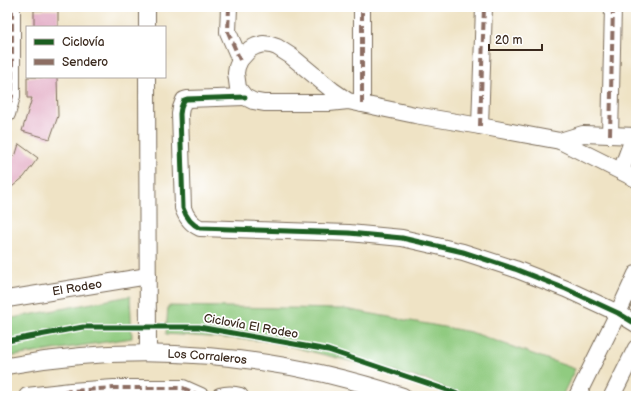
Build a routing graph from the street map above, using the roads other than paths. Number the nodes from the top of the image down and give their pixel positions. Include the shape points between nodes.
1 (12, 7) edge
2 (147, 7) edge
3 (229, 7) edge
4 (362, 7) edge
5 (484, 7) edge
6 (613, 7) edge
7 (147, 26) edge
8 (240, 60) junction
9 (148, 78) edge
10 (245, 97) junction
11 (355, 103) junction
12 (7, 114) edge
13 (480, 126) junction
14 (610, 135) junction
15 (635, 136) edge
16 (560, 141) junction
17 (621, 171) junction
18 (636, 179) edge
19 (636, 274) edge
20 (148, 276) junction
21 (7, 299) edge
22 (618, 313) junction
23 (636, 324) edge
24 (636, 348) edge
25 (148, 353) junction
26 (7, 366) edge
27 (27, 396) edge
28 (201, 396) edge
29 (220, 396) edge
30 (240, 396) edge
31 (404, 396) edge
32 (577, 396) edge
33 (612, 396) edge

1 - 12 street via 12,96
2 - 7 street
3 - 8 street via 228,32
4 - 11 street
5 - 13 street
6 - 14 street
8 - 10 street via 236,80
8 - 11 street via 256,46 271,45 284,51 332,90
9 - 20 street
10 - 11 street via 264,103
10 - 22 street via 187,99 182,103 180,114 183,208 195,226 402,238 463,252 515,269
11 - 13 street
13 - 16 street
14 - 15 street
14 - 16 street via 583,134
15 - 17 street
16 - 17 street
17 - 18 street
19 - 22 street
20 - 21 street, El Rodeo
20 - 25 street
22 - 23 street
22 - 32 street
24 - 33 street
25 - 26 street, Los Corraleros via 60,358
25 - 31 street, Los Corraleros via 267,363 358,382
27 - 28 street via 114,388 183,388
29 - 30 street

